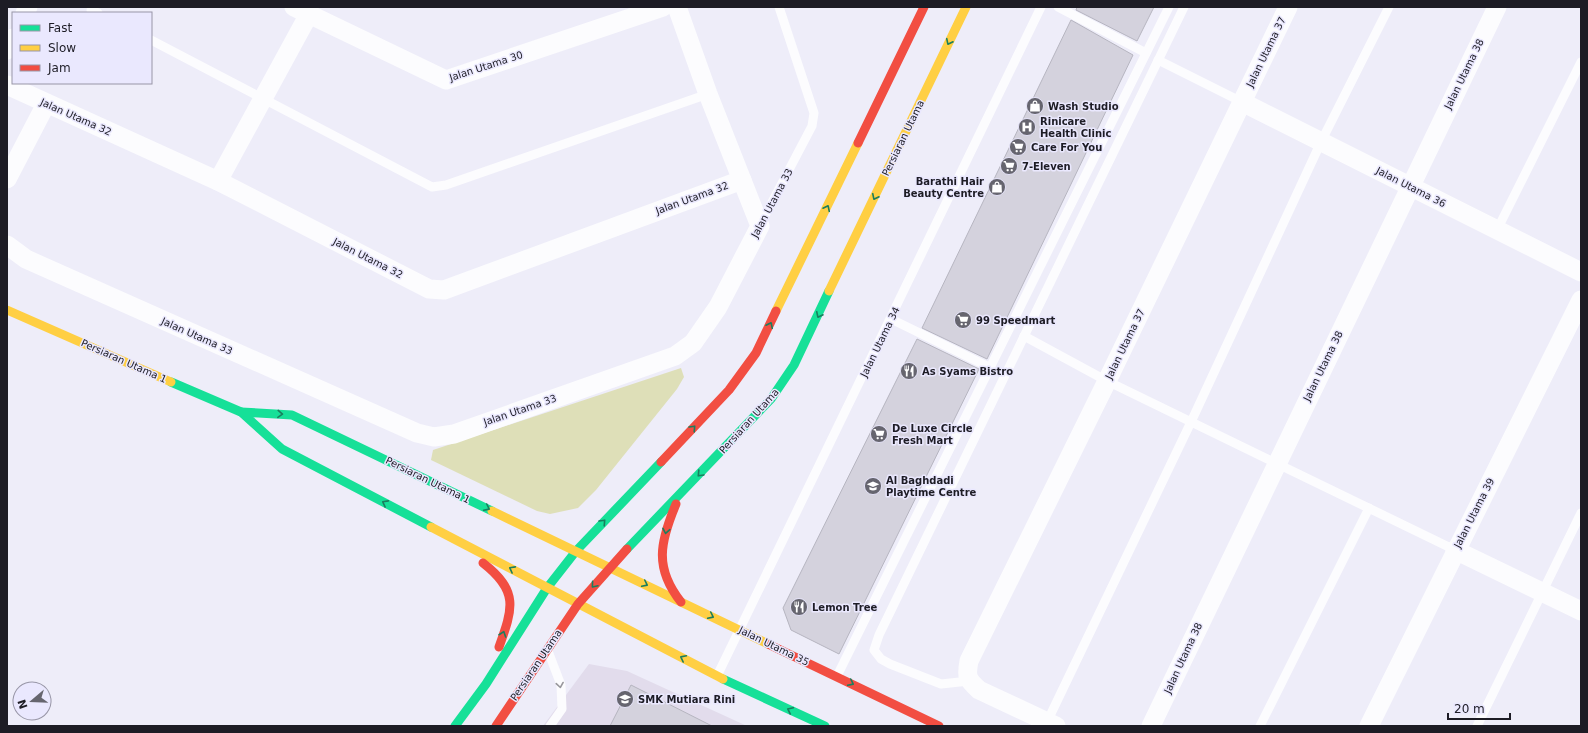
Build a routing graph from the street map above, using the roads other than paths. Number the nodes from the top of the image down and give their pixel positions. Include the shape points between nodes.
1 (663, 7) edge
2 (677, 7) edge
3 (779, 7) edge
4 (924, 7) edge
5 (966, 7) edge
6 (1041, 7) edge
7 (1058, 7) edge
8 (1169, 7) edge
9 (1184, 7) edge
10 (1288, 7) edge
11 (1389, 7) edge
12 (1497, 7) edge
13 (301, 11) edge
14 (12, 40) edge
15 (152, 41) edge
16 (7, 50) edge
17 (1146, 54) junction
18 (1158, 60) junction
19 (1581, 62) edge
20 (7, 85) edge
21 (708, 94) junction
22 (263, 98) junction
23 (1242, 102) junction
24 (46, 104) junction
25 (1321, 142) junction
26 (7, 179) edge
27 (742, 180) junction
28 (218, 181) junction
29 (1410, 186) junction
30 (760, 226) junction
31 (1497, 230) junction
32 (7, 245) edge
33 (1581, 272) edge
34 (1581, 300) edge
35 (7, 310) edge
36 (891, 319) junction
37 (1024, 336) junction
38 (989, 367) junction
39 (1107, 381) junction
40 (241, 412) junction
41 (1191, 422) junction
42 (1276, 463) junction
43 (680, 495) junction
44 (1369, 508) junction
45 (1581, 513) edge
46 (406, 514) junction
47 (1455, 550) junction
48 (576, 551) junction
49 (610, 567) junction
50 (547, 588) junction
51 (1541, 592) junction
52 (681, 602) junction
53 (578, 604) junction
54 (1581, 611) edge
55 (740, 630) junction
56 (547, 648) junction
57 (718, 676) junction
58 (836, 676) junction
59 (969, 681) junction
60 (486, 684) junction
61 (1052, 724) edge
62 (455, 726) edge
63 (496, 726) edge
64 (550, 726) edge
65 (825, 726) edge
66 (939, 726) edge
67 (1151, 726) edge
68 (1260, 726) edge
69 (1369, 726) edge
70 (1477, 726) edge

1 - 13 street, Jalan Utama 30 via 446,80
2 - 21 street
3 - 30 lane, Jalan Utama 33 via 814,113 812,126
48 -> 4 street via 729,390 756,353
5 -> 43 street, Persiaran Utama via 794,365 771,399
6 - 36 lane, Jalan Utama 34
7 - 17 lane
8 - 17 lane
9 - 18 lane
10 - 23 street, Jalan Utama 37
11 - 25 lane
12 - 29 street, Jalan Utama 38
13 - 22 street
14 - 16 street
15 - 22 lane
17 - 38 lane
18 - 23 lane
18 - 37 lane
19 - 31 lane
20 - 24 street, Jalan Utama 32
21 - 22 lane via 446,185 432,187
21 - 27 street
22 - 28 street
23 - 25 street, Jalan Utama 36
23 - 39 street, Jalan Utama 37
24 - 26 street
24 - 28 street, Jalan Utama 32
25 - 29 street, Jalan Utama 36
25 - 41 lane
27 - 28 street, Jalan Utama 32 via 444,290 430,289
27 - 30 street
29 - 31 street, Jalan Utama 36
29 - 42 street, Jalan Utama 38
30 - 32 street, Jalan Utama 33 via 718,307 694,343 675,356 454,434 434,437 417,434 26,260
31 - 33 street, Jalan Utama 36
34 - 47 street, Jalan Utama 39
35 - 40 street, Persiaran Utama 1
36 - 38 lane
36 - 55 lane, Jalan Utama 34
37 - 39 lane
37 - 59 lane via 882,628 874,650 881,659 890,664 941,684
38 - 58 lane
39 - 41 lane
39 - 59 street, Jalan Utama 37 via 969,661
46 -> 40 street, Persiaran Utama 1 via 282,449
40 -> 48 street, Persiaran Utama 1 via 292,415
41 - 42 lane
41 - 61 lane
42 - 44 lane
42 - 67 street, Jalan Utama 38
43 - 49 street, Persiaran Utama
43 -> 52 street via 666,526 663,563 671,590
44 - 47 lane
44 - 68 lane
45 - 51 lane
50 -> 46 street, Persiaran Utama 1
60 -> 46 street via 509,617 511,603 507,587 497,572
47 - 51 street
47 - 69 street, Jalan Utama 39
48 - 49 street, Persiaran Utama 1
48 - 50 street
49 -> 52 street, Jalan Utama 35
49 -> 53 street, Persiaran Utama
50 - 53 street, Persiaran Utama 1
50 - 60 street
51 - 54 street
51 - 70 lane
52 -> 55 street, Jalan Utama 35
53 - 56 street, Persiaran Utama
57 -> 53 street
55 - 57 lane, Jalan Utama 34
55 - 58 street, Jalan Utama 35
56 - 63 street, Persiaran Utama
56 -> 64 lane via 561,685 562,710
65 -> 57 street
58 -> 66 street, Jalan Utama 35
59 - 61 street via 979,690
60 - 62 street

